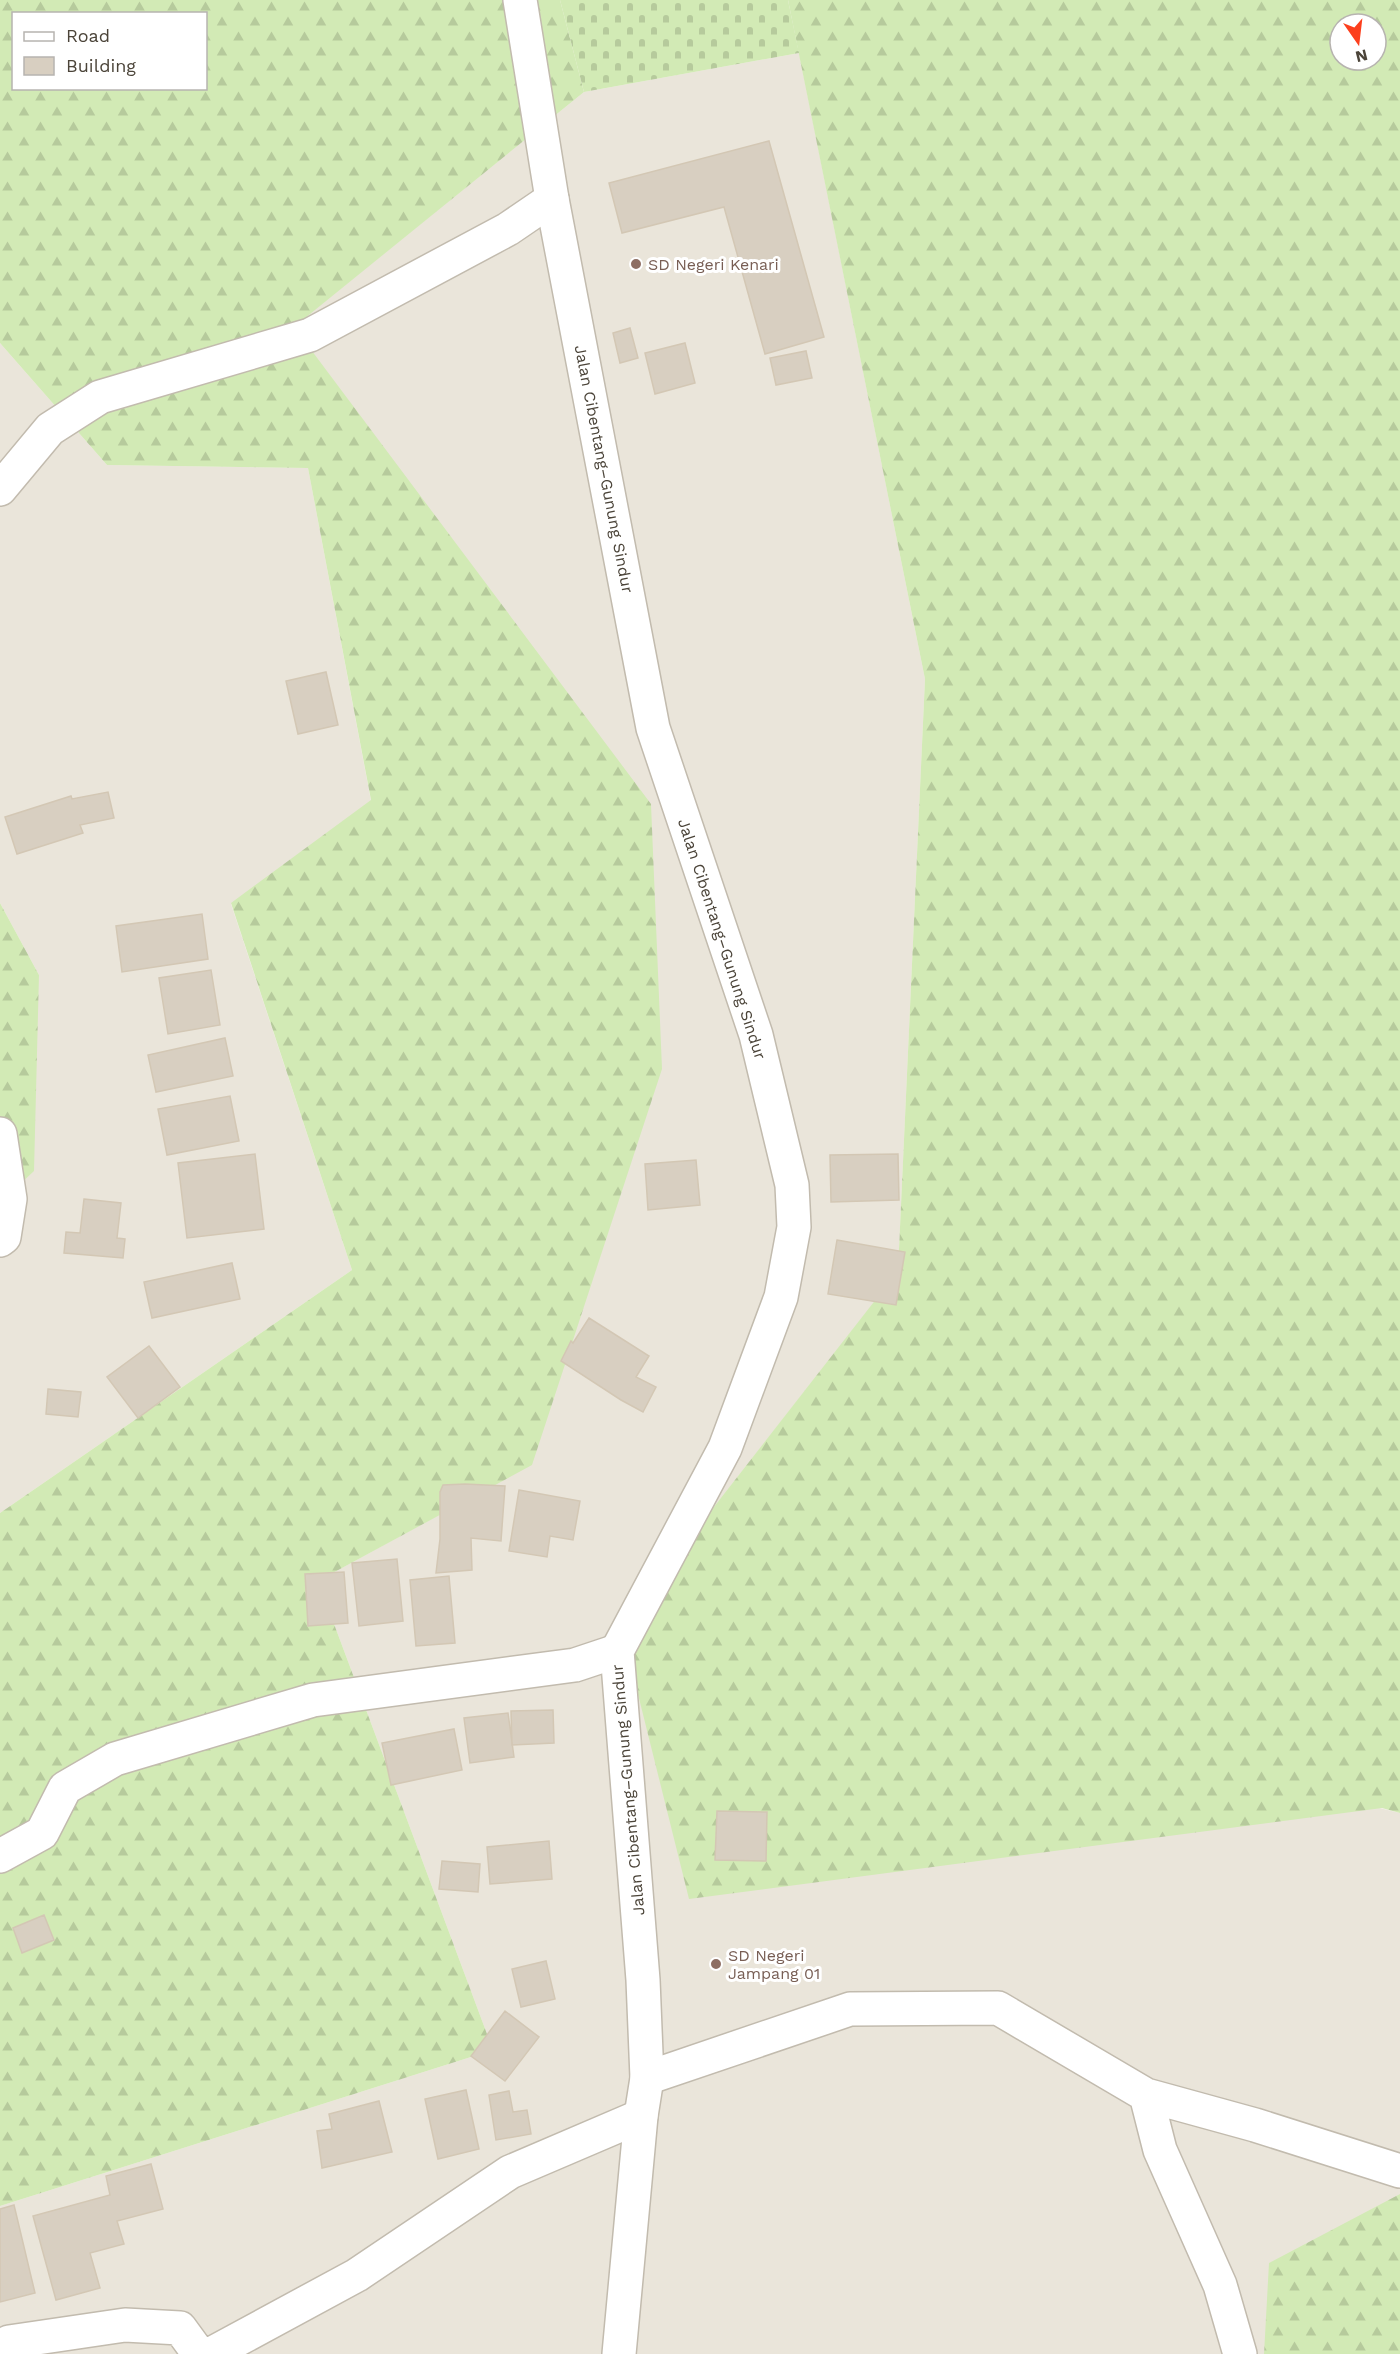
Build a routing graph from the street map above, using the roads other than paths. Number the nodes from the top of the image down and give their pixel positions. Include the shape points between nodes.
1 (520, 0) edge
2 (552, 199) junction
3 (0, 489) edge
4 (0, 1134) edge
5 (0, 1240) edge
6 (617, 1651) junction
7 (0, 1856) edge
8 (647, 2078) junction
9 (1146, 2095) junction
10 (641, 2116) junction
11 (1400, 2171) edge
12 (9, 2342) dead end
13 (199, 2354) edge
14 (211, 2354) edge
15 (619, 2354) edge
16 (1240, 2354) edge

1 - 2 street, Jalan Cibentang–Gunung Sindur
2 - 3 street via 508,229 310,335 100,397 50,429
2 - 6 street, Jalan Cibentang–Gunung Sindur via 653,728 756,1035 792,1185 794,1227 781,1297 725,1448
4 - 5 street via 10,1199 4,1237
6 - 7 street via 575,1665 313,1700 115,1759 65,1788 42,1833
6 - 8 street, Jalan Cibentang–Gunung Sindur
8 - 9 street via 850,2008 998,2008
8 - 10 street, Jalan Cibentang–Gunung Sindur
9 - 11 street
9 - 16 street via 1160,2150 1220,2285
10 - 14 street via 510,2172 357,2275
10 - 15 street, Jalan Cibentang–Gunung Sindur
12 - 13 street via 125,2325 180,2328

